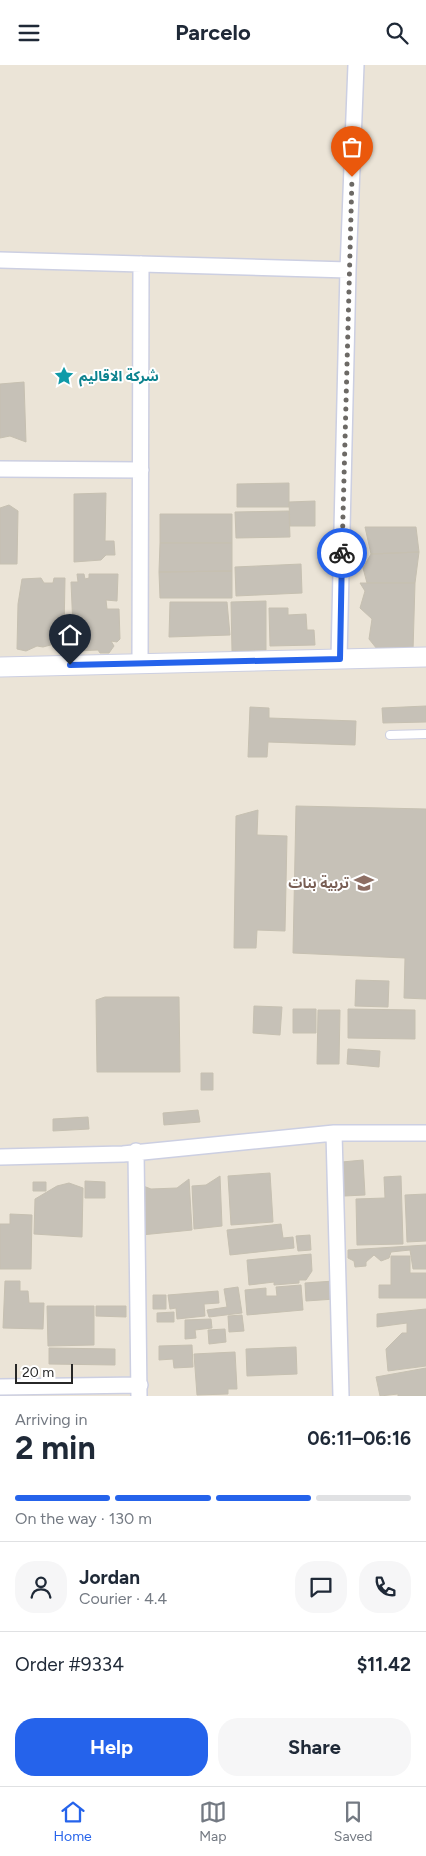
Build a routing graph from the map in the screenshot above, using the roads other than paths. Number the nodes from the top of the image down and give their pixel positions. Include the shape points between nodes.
1 (356, 65) edge
2 (0, 260) edge
3 (141, 264) junction
4 (348, 270) junction
5 (0, 469) edge
6 (142, 470) junction
7 (426, 657) edge
8 (340, 659) junction
9 (140, 663) junction
10 (0, 667) edge
11 (426, 734) edge
12 (390, 735) dead end
13 (334, 1133) junction
14 (426, 1133) edge
15 (136, 1151) junction
16 (0, 1157) edge
17 (0, 1387) edge
18 (140, 1390) edge
19 (341, 1396) edge

1 - 4 street
2 - 3 street
3 - 4 street
3 - 6 street
4 - 8 street
5 - 6 street
6 - 9 street
7 - 8 street
8 - 9 street
9 - 10 street
11 - 12 lane
13 - 14 street
13 - 15 street
13 - 19 street
15 - 16 street
15 - 18 street
17 - 18 street

